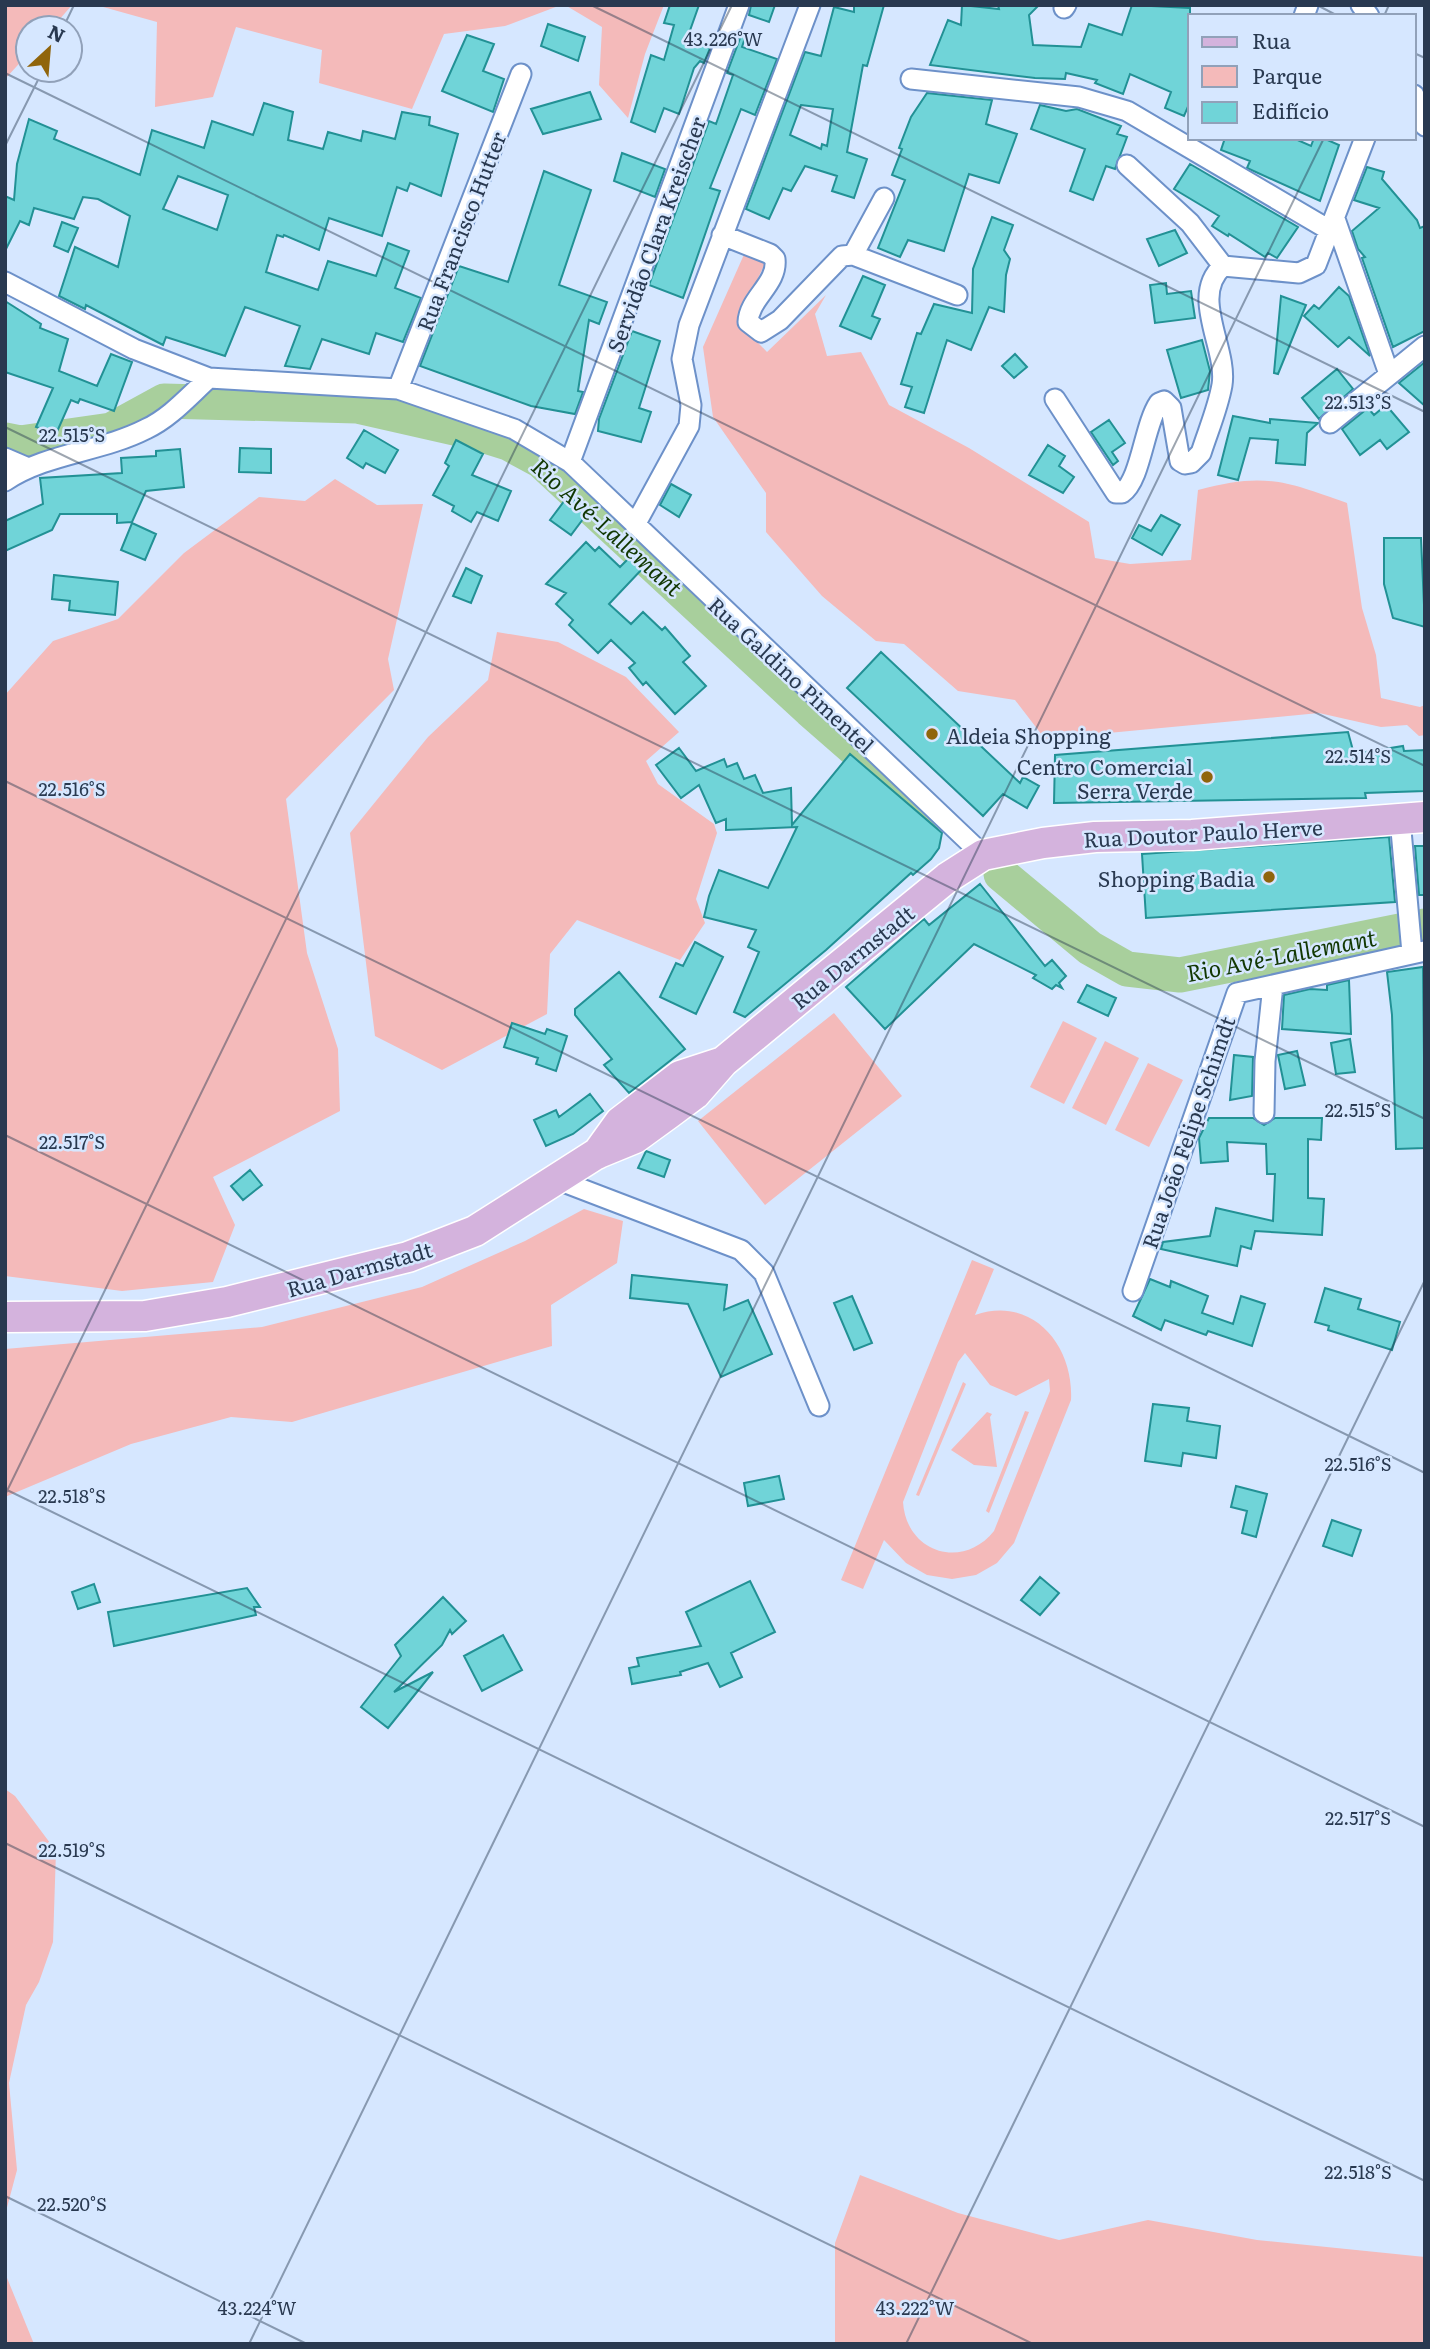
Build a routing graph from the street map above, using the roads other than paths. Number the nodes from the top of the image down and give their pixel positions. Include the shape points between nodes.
1 (739, 5) edge
2 (810, 5) edge
3 (521, 74) dead end
4 (911, 79) dead end
5 (1416, 100) edge
6 (1425, 126) edge
7 (1364, 140) edge
8 (1127, 165) dead end
9 (884, 198) dead end
10 (1333, 225) junction
11 (722, 235) junction
12 (853, 255) junction
13 (1223, 266) junction
14 (5, 282) edge
15 (957, 295) dead end
16 (1425, 346) edge
17 (1389, 374) junction
18 (208, 379) junction
19 (398, 389) junction
20 (1055, 399) dead end
21 (1330, 423) dead end
22 (5, 458) edge
23 (570, 462) junction
24 (26, 467) junction
25 (5, 481) edge
26 (635, 525) junction
27 (1413, 818) edge
28 (983, 855) junction
29 (1416, 949) edge
30 (1273, 985) junction
31 (1264, 1113) dead end
32 (558, 1180) junction
33 (1133, 1291) dead end
34 (5, 1300) edge
35 (182, 1308) junction
36 (5, 1317) edge
37 (819, 1406) dead end

1 - 23 street, Servidão Clara Kreischer
2 - 11 street
3 - 19 street, Rua Francisco Hutter
4 - 10 street via 1079,97 1126,111
5 - 6 street
7 - 10 street
8 - 13 street via 1190,223
9 - 12 street
10 - 13 street via 1309,271
10 - 17 street
11 - 12 street via 775,259 773,275 748,314 748,322 761,332 780,320 836,260
11 - 26 street via 689,325 682,359 691,405 689,426
12 - 15 street
13 - 20 street via 1210,286 1209,306 1222,361 1222,385 1195,460 1181,461 1171,408 1159,402 1130,484 1116,493
14 - 18 street, Rua Galdino Pimentel via 134,349
16 - 17 street
17 - 21 street
18 - 19 street, Rua Galdino Pimentel
18 - 24 street via 166,417 117,441
19 - 23 street, Rua Galdino Pimentel via 514,429
22 - 24 street
23 - 26 street, Rua Galdino Pimentel
24 - 25 street
26 - 28 street, Rua Galdino Pimentel
27 - 28 main road, Rua Doutor Paulo Herve via 1192,835 1095,837
27 - 29 street, Rua João Felipe Schimdt via 1408,904
28 - 32 main road, Rua Darmstadt via 947,878 723,1062 680,1076 620,1122 596,1154
29 - 30 street, Rua João Felipe Schimdt
30 - 31 street
30 - 33 street, Rua João Felipe Schimdt via 1237,993 1232,1001
32 - 35 main road, Rua Darmstadt via 475,1231 408,1257 263,1294
32 - 37 street via 741,1250 764,1273
34 - 35 main road
35 - 36 main road via 93,1319

